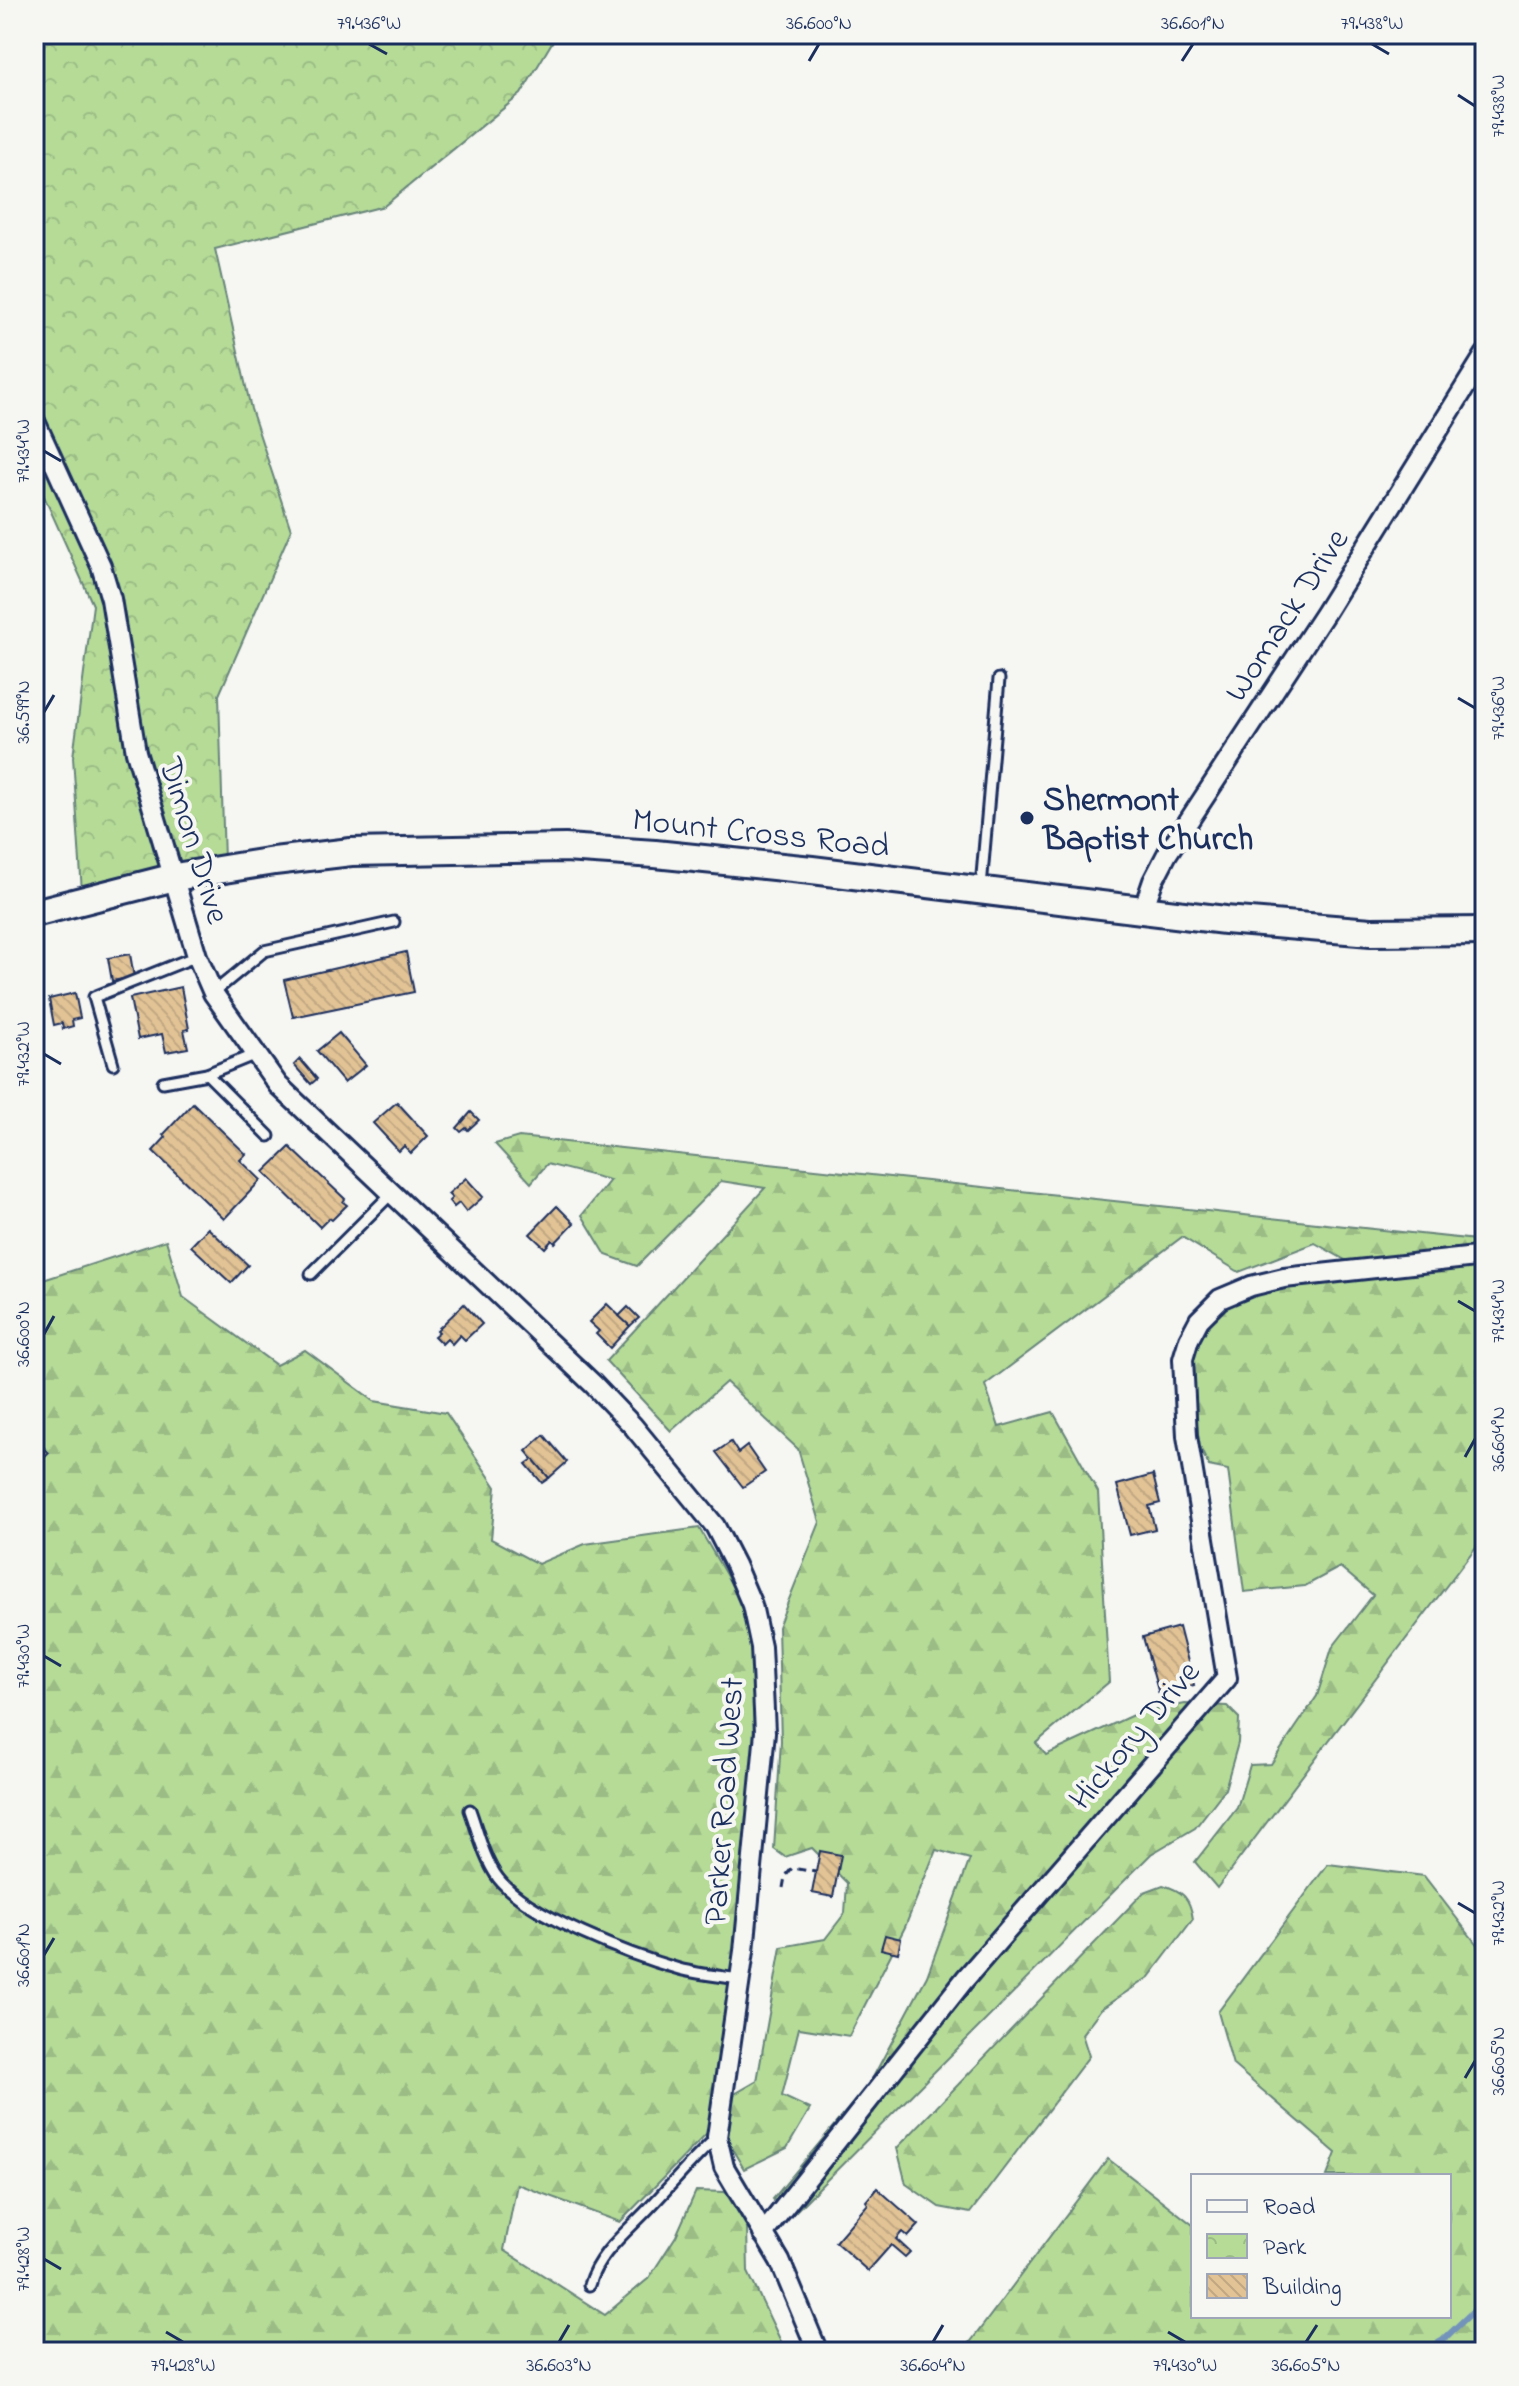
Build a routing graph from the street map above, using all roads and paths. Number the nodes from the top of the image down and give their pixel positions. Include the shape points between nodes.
1 (1485, 355) edge
2 (34, 419) edge
3 (999, 679) dead end
4 (175, 877) junction
5 (981, 891) junction
6 (1143, 910) junction
7 (34, 913) edge
8 (394, 922) dead end
9 (1485, 931) edge
10 (197, 956) junction
11 (213, 993) junction
12 (256, 1054) junction
13 (113, 1064) dead end
14 (207, 1074) junction
15 (163, 1082) dead end
16 (269, 1136) dead end
17 (392, 1193) junction
18 (415, 1215) joint
19 (1485, 1256) edge
20 (311, 1274) dead end
21 (470, 1810) dead end
22 (816, 1872) dead end
23 (783, 1888) dead end
24 (739, 1979) junction
25 (717, 2137) junction
26 (763, 2234) junction
27 (589, 2285) dead end
28 (818, 2352) edge

1 - 6 street, Womack Drive via 1167,854
2 - 4 street, Dimon Drive via 101,566 136,752
3 - 5 lane
4 - 5 main road, Mount Cross Road via 351,852 565,848
4 - 7 main road, Mount Cross Road
4 - 10 street, Dimon Drive
5 - 6 main road, Mount Cross Road
6 - 9 main road, Mount Cross Road via 1371,932
8 - 11 lane via 264,951
10 - 11 street, Dimon Drive
10 - 13 lane via 94,997
11 - 12 street, Dimon Drive
12 - 14 lane
12 - 17 street, Dimon Drive via 278,1085
14 - 15 lane
14 - 16 lane
17 - 18 street, Dimon Drive
17 - 20 lane
18 - 24 street, Parker Road West via 633,1426 715,1526 752,1605 761,1647 765,1732
19 - 26 street, Hickory Drive via 1284,1278 1220,1299 1199,1320 1183,1359 1186,1421 1227,1678 965,1979
21 - 24 lane via 498,1878 527,1903 613,1945 677,1968
22 - 23 path via 792,1868
24 - 25 street, Parker Road West
25 - 26 street, Parker Road West via 724,2167
25 - 27 lane via 615,2243 592,2272
26 - 28 street, Parker Road West via 795,2292

